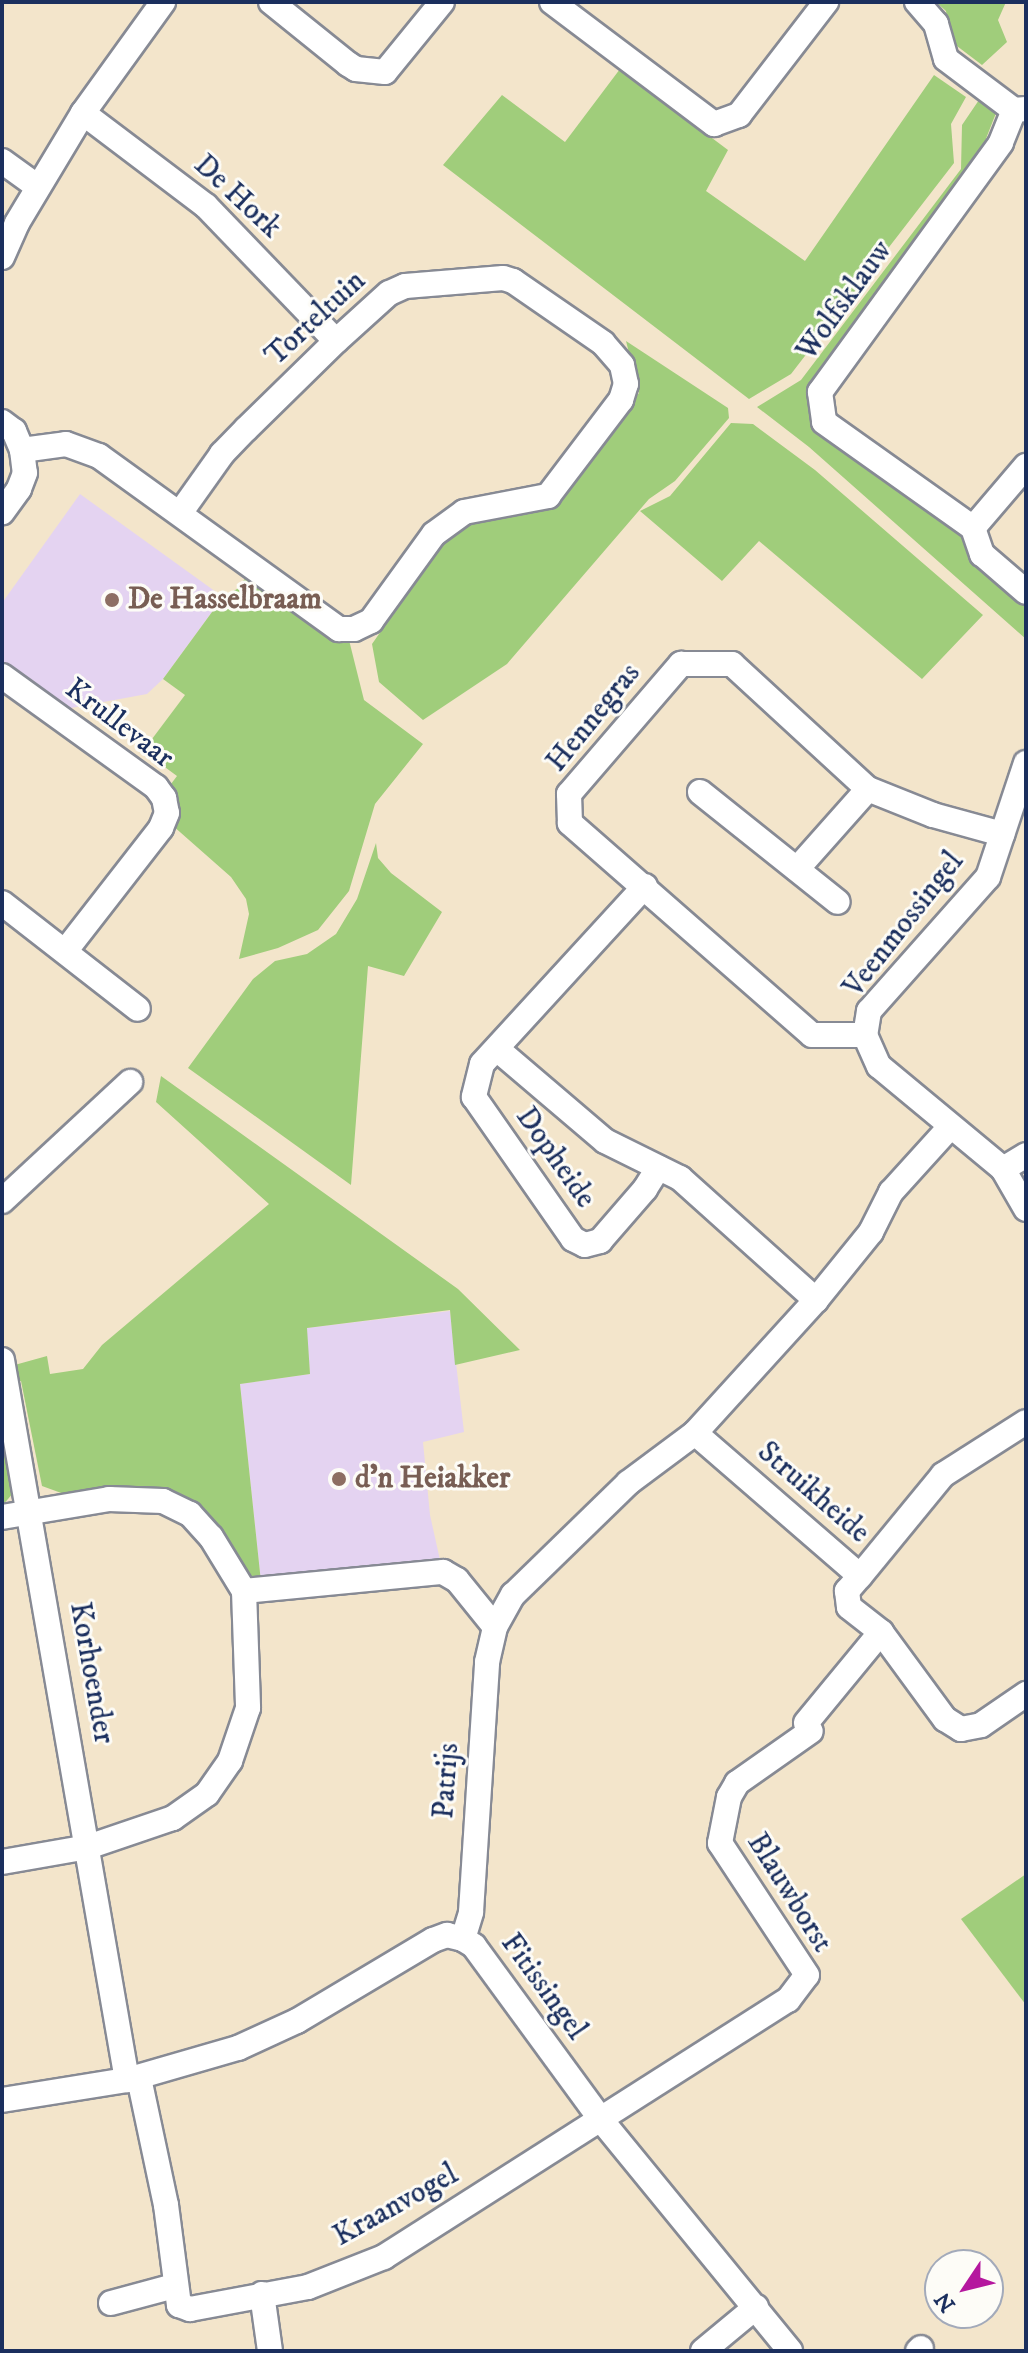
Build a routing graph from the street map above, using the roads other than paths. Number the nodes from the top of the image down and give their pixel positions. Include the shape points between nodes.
1 (163, 2) edge
2 (271, 2) edge
3 (442, 2) edge
4 (552, 2) edge
5 (826, 2) edge
6 (917, 2) edge
7 (1020, 110) edge
8 (83, 113) junction
9 (2, 161) edge
10 (38, 187) junction
11 (2, 257) edge
12 (336, 341) junction
13 (2, 422) edge
14 (22, 450) junction
15 (1026, 466) edge
16 (2, 512) edge
17 (180, 513) junction
18 (973, 528) junction
19 (1026, 592) edge
20 (2, 676) edge
21 (1026, 763) edge
22 (868, 789) junction
23 (700, 792) dead end
24 (1002, 834) junction
25 (797, 869) junction
26 (645, 886) junction
27 (838, 902) dead end
28 (2, 903) edge
29 (66, 950) junction
30 (138, 1009) dead end
31 (865, 1035) junction
32 (497, 1049) junction
33 (130, 1082) dead end
34 (950, 1127) junction
35 (1026, 1155) edge
36 (658, 1168) junction
37 (1003, 1169) junction
38 (2, 1201) edge
39 (1026, 1209) edge
40 (816, 1300) junction
41 (2, 1360) edge
42 (1026, 1422) edge
43 (695, 1433) junction
44 (31, 1510) junction
45 (2, 1517) edge
46 (860, 1576) junction
47 (244, 1591) junction
48 (495, 1627) junction
49 (881, 1632) junction
50 (1026, 1694) edge
51 (88, 1847) junction
52 (2, 1862) edge
53 (463, 1939) junction
54 (133, 2079) junction
55 (2, 2100) edge
56 (602, 2121) junction
57 (174, 2286) junction
58 (262, 2294) junction
59 (111, 2303) dead end
60 (756, 2307) junction
61 (270, 2351) edge
62 (703, 2351) edge
63 (790, 2351) edge

1 - 8 street
2 - 3 street via 356,69 385,72
4 - 5 street via 714,124 739,115
6 - 7 street via 936,24 946,59
7 - 18 street, Wolfsklauw via 820,392 824,422
8 - 10 street
8 - 12 street, De Hork via 206,206
9 - 10 street
10 - 11 street
12 - 17 street, Torteltuin via 222,454
12 - 17 street, Torteltuin via 389,293 405,286 503,278 603,343 622,365 626,384 621,400 548,496 464,512 434,534 371,621 354,629 339,629
13 - 14 street via 14,431
14 - 16 street via 25,473
14 - 17 street, Torteltuin via 66,444 99,456
15 - 18 street
18 - 19 street, Wolfsklauw via 982,554
20 - 29 street, Krullevaar via 164,798 167,813 161,828
21 - 24 street, Veenmossingel
22 - 24 street, Hennegras
22 - 25 street
22 - 26 street, Hennegras via 732,664 681,664 569,794 570,823
23 - 25 street
24 - 31 street, Veenmossingel via 988,877 869,1011
25 - 27 street
26 - 31 street, Hennegras via 812,1035
26 - 32 street, Dopheide
28 - 29 street
29 - 30 street
31 - 34 street, Veenmossingel via 879,1066
32 - 36 street, Dopheide via 605,1141
32 - 36 street, Dopheide via 482,1064 474,1097 573,1239 585,1245 600,1241
33 - 38 street
34 - 37 street, Veenmossingel
34 - 40 street via 891,1192 871,1232
35 - 37 street
36 - 40 street, Dopheide via 680,1178
37 - 39 street, Veenmossingel
40 - 43 street
41 - 44 street, Korhoender
42 - 46 street via 943,1475
43 - 46 street, Struikheide
43 - 48 street, Patrijs via 628,1483 513,1595
44 - 45 street
44 - 47 street via 109,1499 163,1501 200,1525
44 - 51 street, Korhoender
46 - 49 street, Struikheide via 847,1591 849,1607
47 - 48 street via 443,1572 457,1580
47 - 51 street via 248,1708 230,1761 207,1794 173,1818
48 - 53 street, Patrijs via 487,1662 471,1912
49 - 50 street, Struikheide via 945,1719 961,1729 981,1725
49 - 56 street, Blauwborst via 808,1727 737,1783 729,1797 720,1843 807,1975 788,2000
51 - 52 street
51 - 54 street, Korhoender
53 - 54 street, Fitissingel via 447,1935 433,1940 297,2021 238,2048
53 - 56 street, Fitissingel via 474,1946
54 - 55 street, Fitissingel
54 - 57 street, Korhoender via 166,2205
56 - 58 street, Kraanvogel via 384,2257 308,2287
56 - 60 street, Fitissingel
57 - 58 street, Kraanvogel via 179,2305 190,2309
57 - 59 street
58 - 61 street
60 - 62 street
60 - 63 street, Fitissingel

